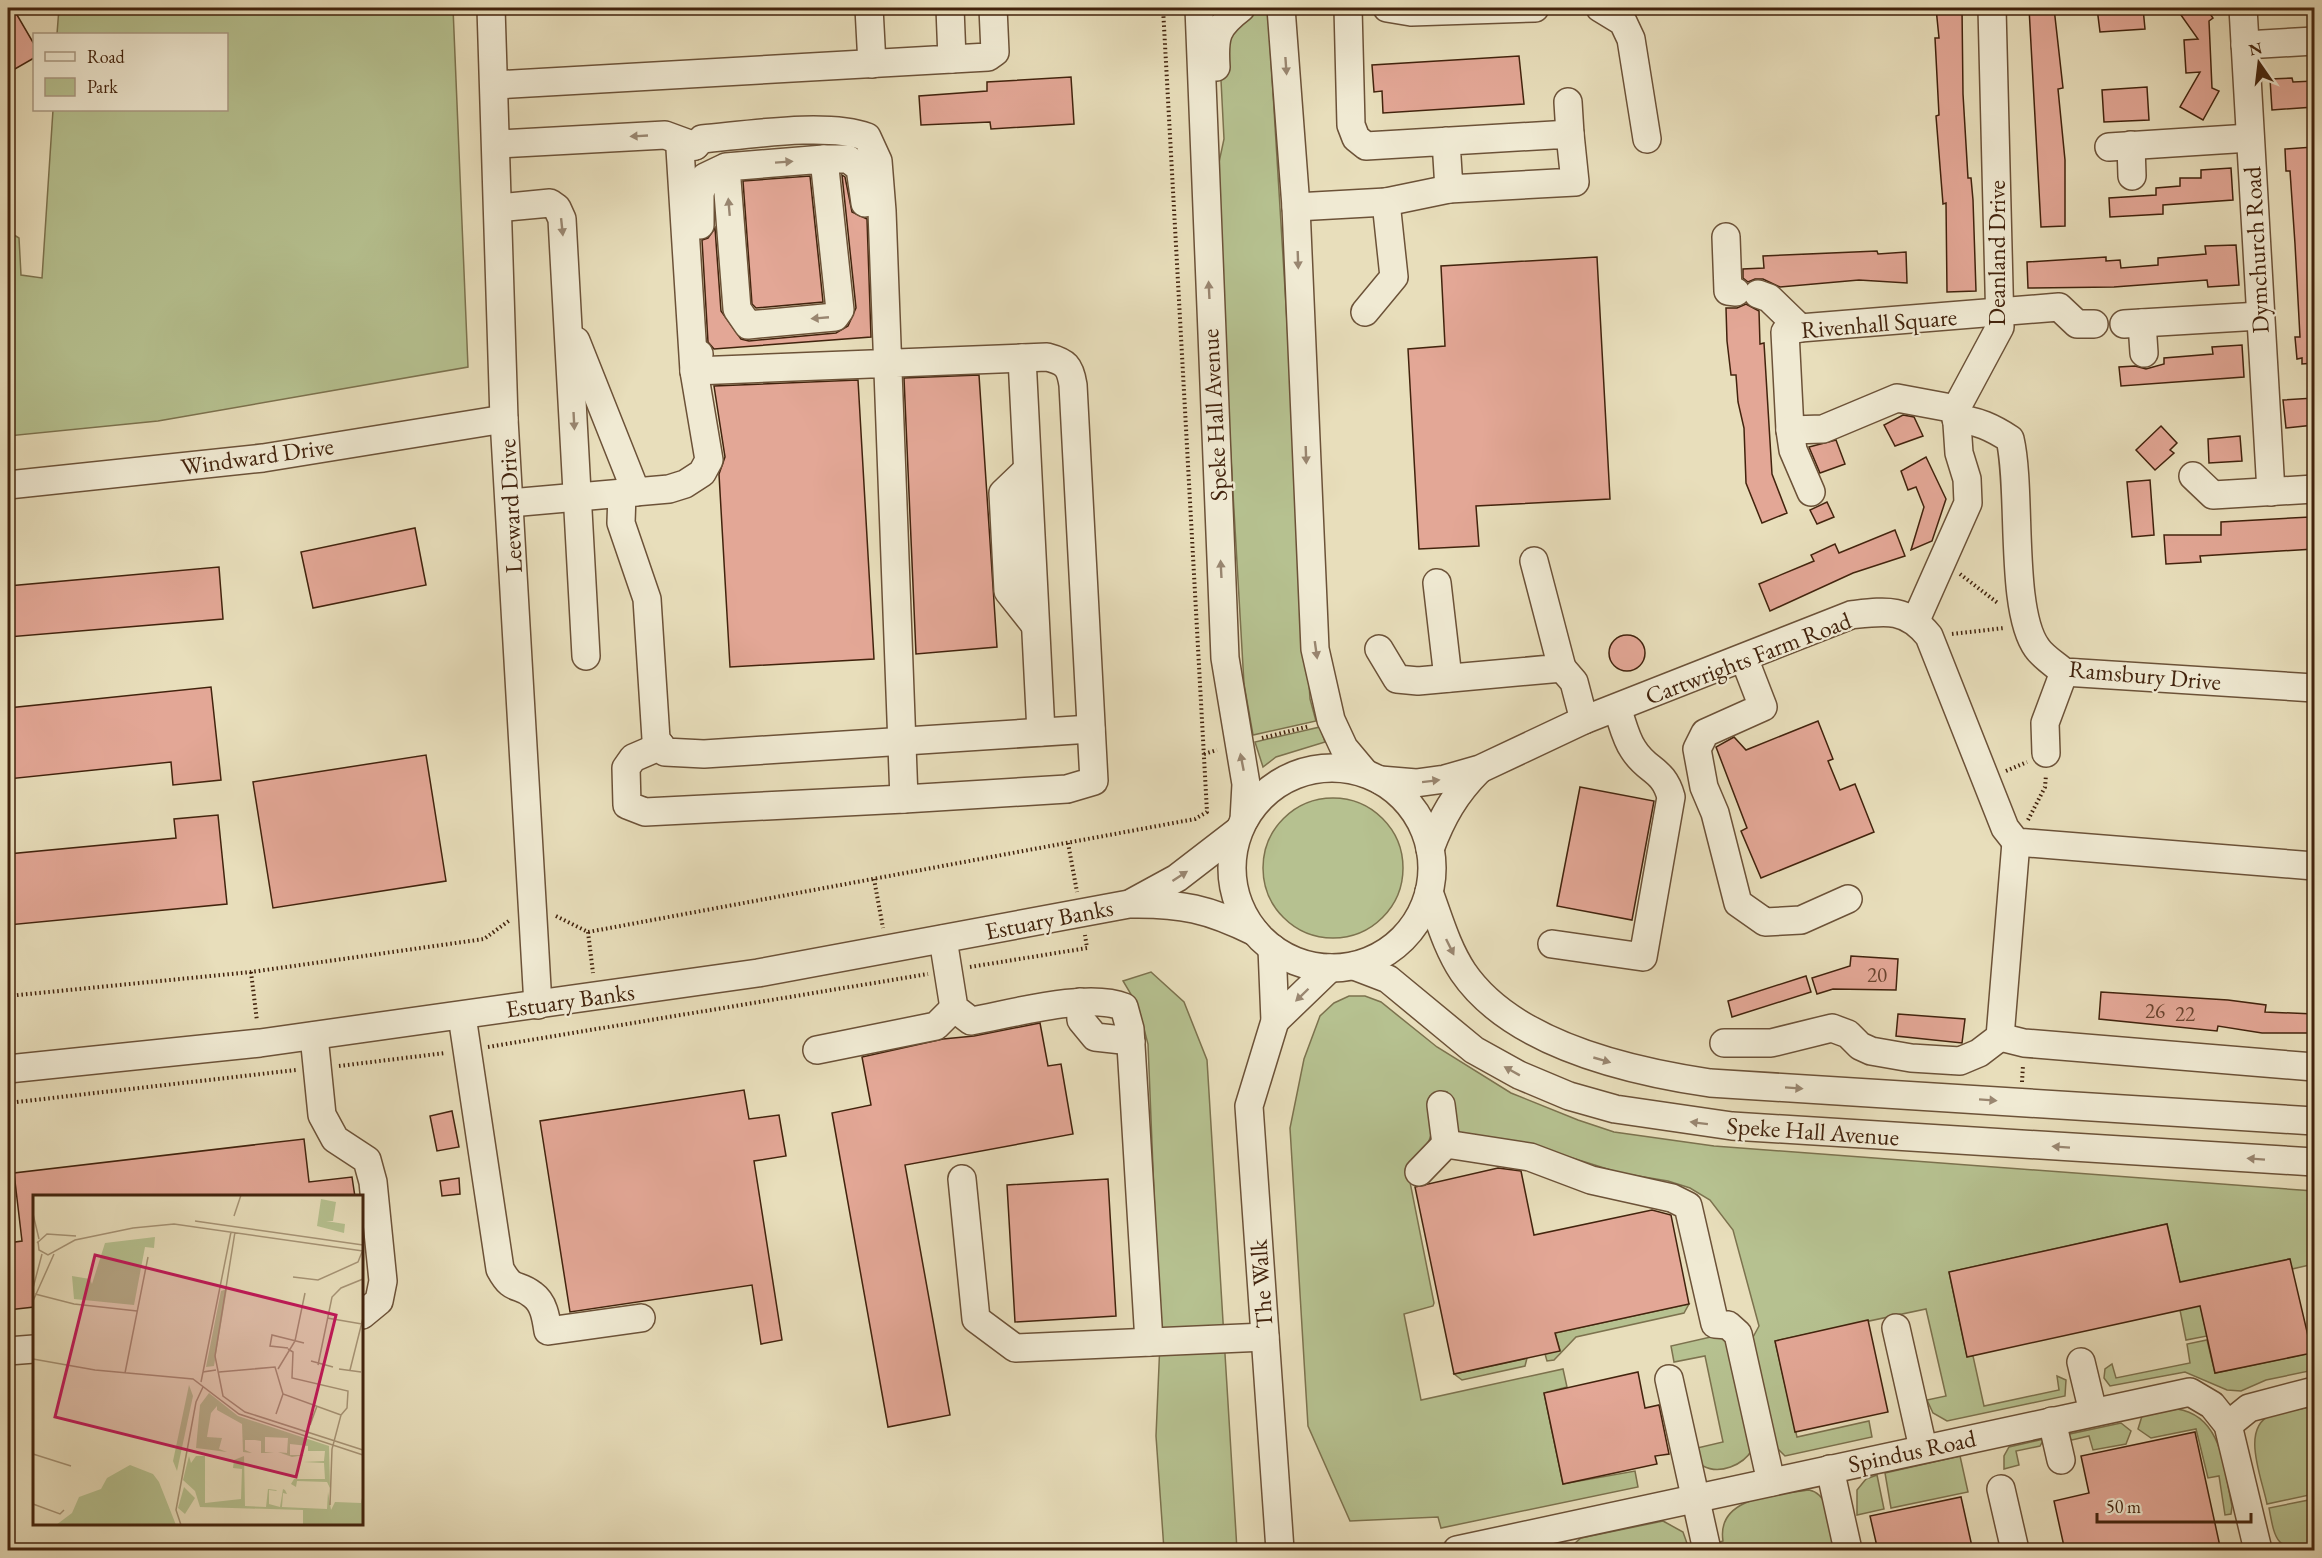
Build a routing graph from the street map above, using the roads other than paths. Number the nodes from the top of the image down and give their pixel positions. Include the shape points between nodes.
1 (491, 8) edge
2 (870, 8) edge
3 (950, 8) edge
4 (993, 8) edge
5 (1199, 8) edge
6 (1241, 8) edge
7 (1281, 8) edge
8 (1348, 8) edge
9 (1394, 8) edge
10 (1535, 8) edge
11 (1600, 8) edge
12 (1992, 8) edge
13 (2242, 8) edge
14 (2314, 41) edge
15 (2245, 45) junction
16 (952, 59) junction
17 (872, 64) junction
18 (495, 85) junction
19 (1568, 102) dead end
20 (1570, 134) junction
21 (2250, 138) junction
22 (1647, 139) dead end
23 (1446, 141) junction
24 (496, 144) junction
25 (695, 146) junction
26 (824, 159) junction
27 (1203, 160) junction
28 (726, 167) junction
29 (2132, 176) dead end
30 (1449, 189) junction
31 (1386, 202) junction
32 (1296, 207) junction
33 (498, 208) junction
34 (1726, 237) dead end
35 (1365, 312) dead end
36 (2001, 312) junction
37 (2260, 316) junction
38 (568, 321) junction
39 (2094, 324) dead end
40 (1800, 328) junction
41 (2144, 353) dead end
42 (1022, 358) junction
43 (883, 365) junction
44 (694, 371) junction
45 (1956, 414) junction
46 (504, 418) junction
47 (1790, 430) junction
48 (2193, 476) dead end
49 (8, 485) edge
50 (2314, 489) edge
51 (629, 492) junction
52 (1811, 492) dead end
53 (2271, 492) junction
54 (578, 497) junction
55 (510, 503) junction
56 (1534, 561) dead end
57 (1437, 583) dead end
58 (1922, 628) junction
59 (1379, 649) dead end
60 (586, 656) dead end
61 (1744, 658) junction
62 (1562, 668) junction
63 (2064, 672) junction
64 (1448, 678) junction
65 (2314, 688) edge
66 (1617, 708) junction
67 (1584, 720) junction
68 (1091, 729) junction
69 (1041, 732) junction
70 (902, 740) junction
71 (661, 746) junction
72 (2046, 753) road end
73 (1480, 769) junction
74 (1373, 777) junction
75 (904, 799) junction
76 (1241, 826) junction
77 (2016, 842) junction
78 (1430, 849) junction
79 (2314, 866) edge
80 (1429, 892) junction
81 (1848, 899) dead end
82 (1129, 904) junction
83 (943, 939) junction
84 (1264, 940) junction
85 (1552, 944) dead end
86 (1342, 967) junction
87 (1080, 1002) junction
88 (538, 1005) junction
89 (954, 1008) junction
90 (462, 1016) junction
91 (1275, 1021) junction
92 (314, 1036) junction
93 (2012, 1040) junction
94 (1131, 1041) junction
95 (1724, 1043) dead end
96 (817, 1050) dead end
97 (2314, 1066) edge
98 (8, 1069) edge
99 (1441, 1104) dead end
100 (2314, 1121) edge
101 (1446, 1144) junction
102 (2314, 1162) edge
103 (1419, 1172) dead end
104 (962, 1179) dead end
105 (363, 1314) edge
106 (641, 1318) dead end
107 (1896, 1328) dead end
108 (1265, 1336) junction
109 (1149, 1342) junction
110 (33, 1349) edge
111 (8, 1351) edge
112 (2081, 1362) dead end
113 (1669, 1379) dead end
114 (2314, 1391) edge
115 (2093, 1412) junction
116 (2052, 1421) junction
117 (2228, 1425) junction
118 (1923, 1448) junction
119 (2061, 1460) dead end
120 (1830, 1469) junction
121 (1771, 1482) junction
122 (2001, 1489) dead end
123 (1695, 1498) junction
124 (1539, 1542) edge
125 (1280, 1551) edge
126 (1457, 1551) edge
127 (1707, 1551) edge
128 (1848, 1551) edge
129 (2015, 1551) edge
130 (2258, 1551) edge

1 - 18 street, Leeward Drive
2 - 17 street
3 - 16 street
4 - 16 street via 995,52 988,57
5 - 27 street, Speke Hall Avenue
6 - 27 street via 1226,19 1216,36 1219,127
7 -> 32 street
8 - 23 street via 1351,125 1356,138 1366,146
9 - 10 street via 1411,12
11 - 22 street via 1623,22 1631,39
12 - 36 street, Deanland Drive
13 - 15 street, Dymchurch Road
14 - 15 street
15 - 21 street, Dymchurch Road
16 - 17 street
17 - 18 street
18 - 24 street, Leeward Drive
19 - 20 street
20 - 23 street
20 - 30 street via 1575,182
21 - 29 street via 2120,146
21 - 37 street, Dymchurch Road
23 - 30 street
25 -> 24 street via 665,135
24 - 33 street, Leeward Drive
25 - 43 street via 702,139 761,134 853,131 867,137 878,161 880,181
25 - 44 street via 680,149
28 -> 26 street
26 -> 28 street via 840,310 835,317 748,325 737,309
26 - 43 street via 848,159 860,168
76 -> 27 street, Speke Hall Avenue via 1246,784 1225,658
28 - 44 street via 705,177 700,194 708,330
30 - 31 street
31 - 32 street
31 - 35 street via 1394,277
32 -> 74 street via 1315,649 1331,720 1344,748
33 -> 38 street via 550,203 557,208 562,219
33 - 46 street, Leeward Drive
34 - 40 street via 1728,291 1747,293 1778,305
36 - 39 street, Rivenhall Square via 2059,307 2077,324
36 - 40 street, Rivenhall Square
36 - 45 street, Deanland Drive via 2000,327
37 - 41 street via 2133,324
37 - 53 street, Dymchurch Road
38 - 51 street
38 -> 54 street
40 - 47 street, Rivenhall Square via 1785,332
42 - 43 street
42 - 68 street via 1047,357 1063,361 1071,369
42 - 69 street
43 - 44 street
43 - 70 street
44 - 51 street via 709,460 702,473 685,484
45 - 47 street via 1897,398 1823,429
45 - 58 street via 1968,503 1942,560
45 - 63 street, Ramsbury Drive via 2010,439 2015,459 2026,625 2037,648
46 - 49 street, Windward Drive via 263,458
46 - 55 street, Leeward Drive
47 - 52 street, Rivenhall Square via 1793,450
48 - 53 street via 2213,495
50 - 53 street
51 - 54 street
51 - 71 street via 621,523 647,599 656,739
54 - 55 street
54 - 60 street
55 - 88 street, Leeward Drive
56 - 62 street
57 - 64 street
58 - 61 street, Cartwrights Farm Road via 1883,611 1851,615
58 - 77 street via 2005,828
59 - 64 street via 1397,679
61 - 66 street, Cartwrights Farm Road
61 - 81 street via 1763,706 1705,733 1697,749 1704,787 1738,903 1765,922 1801,920
62 - 64 street
62 - 67 street via 1574,682
63 - 65 street, Ramsbury Drive
63 - 72 street via 2045,723
66 - 67 street, Cartwrights Farm Road
66 - 85 street via 1632,749 1666,780 1671,797 1643,957
67 - 73 street, Cartwrights Farm Road
68 - 69 street
68 - 75 street via 1094,781 1067,789
69 - 70 street
70 - 71 street via 704,754 665,752
70 - 75 street
71 - 75 street via 633,758 626,768 627,805 645,812
74 -> 73 street, Cartwrights Farm Road via 1416,783
73 - 78 street, Cartwrights Farm Road via 1456,793
74 - 76 street via 1350,769 1318,768 1288,778 1262,795
74 - 78 street via 1404,798 1421,822
82 -> 76 street, Estuary Banks via 1177,878
76 - 84 street via 1232,858 1233,886 1242,913
77 - 79 street
77 - 93 street
78 - 80 street
80 - 86 street via 1418,919 1400,941 1376,958
80 -> 100 street, Speke Hall Avenue via 1462,971 1479,992 1546,1038 1592,1057 1651,1074 1710,1083
82 - 83 street, Estuary Banks
82 - 84 street, Estuary Banks via 1165,903 1222,915
83 - 88 street, Estuary Banks via 758,973
83 - 89 street
84 - 86 street via 1299,962
84 - 91 street, The Walk
86 -> 91 street, The Walk
102 -> 86 street, Speke Hall Avenue via 1732,1126 1615,1109 1569,1096 1519,1075 1474,1050 1388,980
87 - 89 street via 971,1021
87 - 94 street via 1081,1020 1095,1037
87 - 94 street via 1109,1001 1124,1007
88 - 90 street, Estuary Banks
89 - 96 street via 936,1026
90 - 92 street, Estuary Banks
90 - 106 street via 500,1269 508,1284 533,1295 544,1308 548,1331
91 - 108 street, The Walk via 1249,1106
92 - 98 street, Estuary Banks
92 - 105 street via 322,1114 335,1138 366,1160 373,1182 383,1281 379,1301
93 - 95 street via 1960,1060 1871,1051 1832,1028 1771,1042
93 - 97 street
94 - 109 street
99 - 101 street
101 - 103 street
101 - 121 street via 1530,1157 1592,1180 1672,1198 1688,1206 1715,1324 1728,1325 1738,1334
104 - 109 street via 976,1319 1015,1348
107 - 118 street
108 - 109 street
108 - 125 street, The Walk
110 - 111 street
112 - 115 street
113 - 123 street
114 - 117 street via 2249,1408
115 - 116 street, Spindus Road
115 - 117 street, Spindus Road via 2190,1392 2212,1405
116 - 118 street, Spindus Road
116 - 119 street
117 - 130 street, Spindus Road
118 - 120 street, Spindus Road
120 - 121 street, Spindus Road
120 - 128 street
121 - 123 street, Spindus Road
122 - 129 street
123 - 124 street, Spindus Road
123 - 127 street
124 - 126 street, Spindus Road

